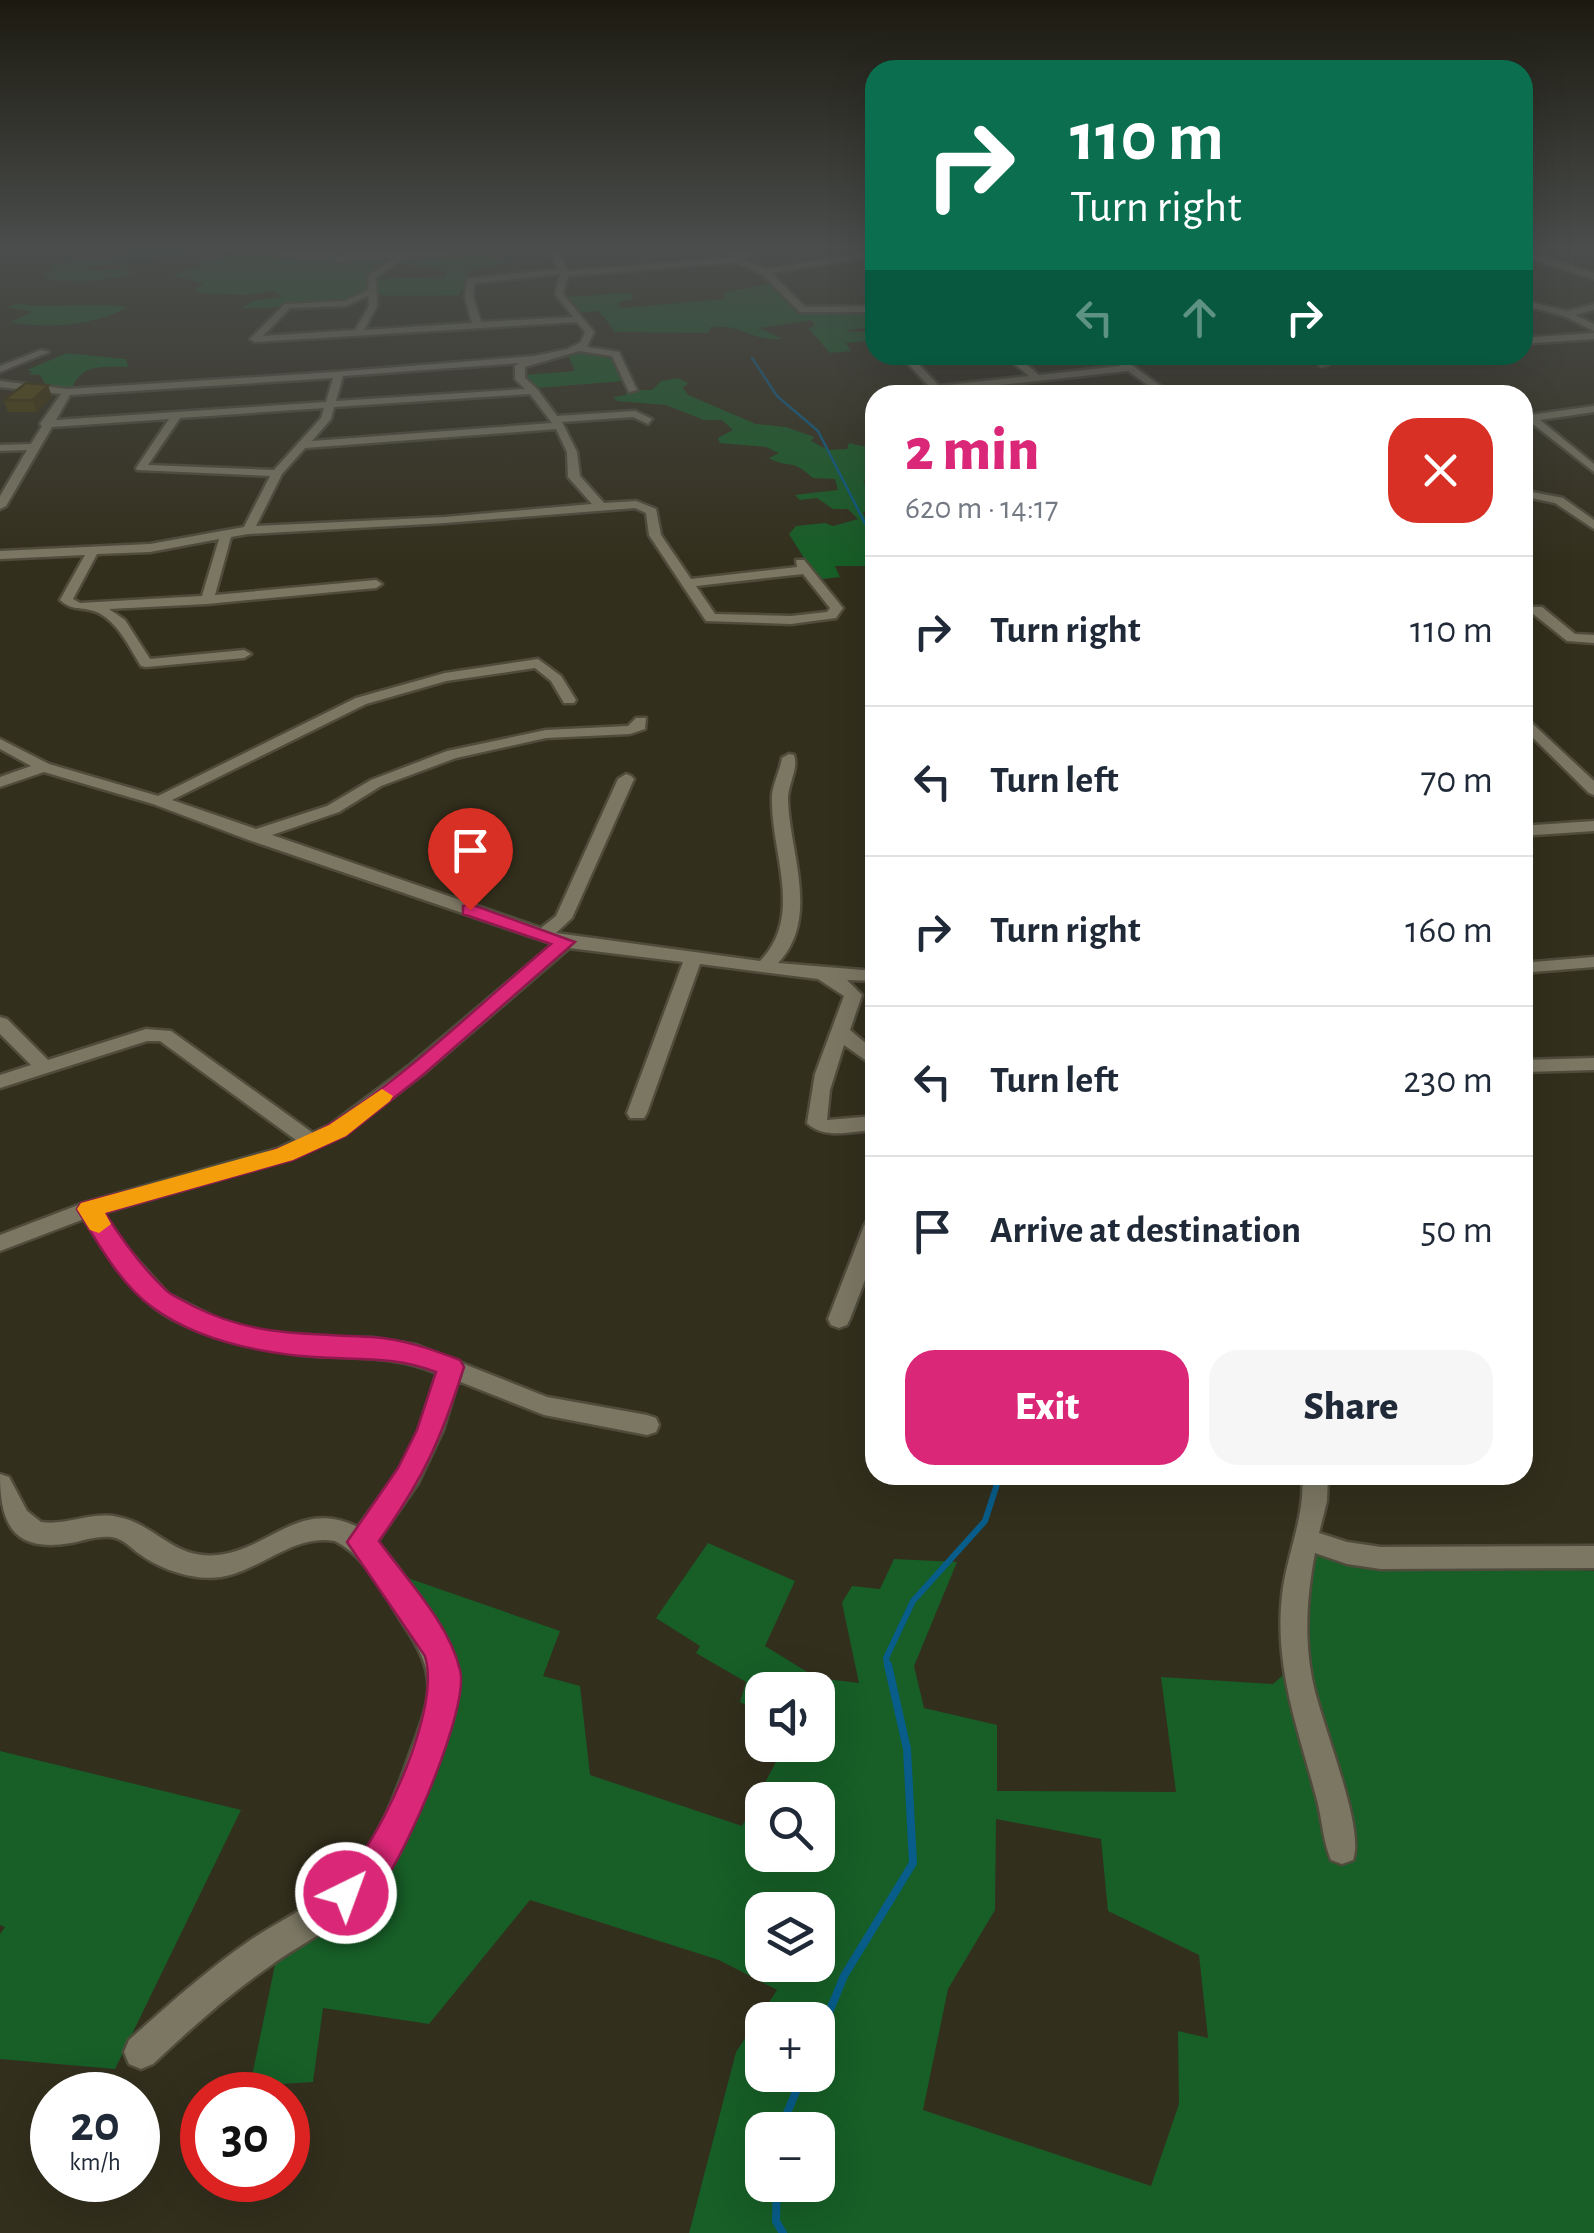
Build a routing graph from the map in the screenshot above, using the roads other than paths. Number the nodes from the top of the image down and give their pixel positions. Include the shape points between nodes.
1 (38, 354) edge
2 (551, 354) edge
3 (616, 354) edge
4 (534, 358) junction
5 (913, 365) edge
6 (1021, 365) edge
7 (1126, 365) edge
8 (1130, 368) junction
9 (0, 369) edge
10 (337, 375) junction
11 (1037, 378) junction
12 (0, 384) edge
13 (932, 385) edge
14 (988, 385) edge
15 (1154, 385) edge
16 (534, 390) junction
17 (632, 390) dead end
18 (67, 392) junction
19 (332, 405) junction
20 (1594, 409) edge
21 (175, 418) junction
22 (1533, 418) edge
23 (648, 420) dead end
24 (556, 422) junction
25 (1533, 423) edge
26 (45, 424) junction
27 (303, 444) junction
28 (34, 447) junction
29 (0, 448) edge
30 (1594, 469) edge
31 (277, 473) junction
32 (1533, 494) edge
33 (2, 498) edge
34 (602, 507) junction
35 (1594, 524) edge
36 (248, 530) junction
37 (226, 534) junction
38 (93, 551) junction
39 (0, 555) edge
40 (690, 583) junction
41 (376, 584) dead end
42 (207, 600) junction
43 (97, 608) junction
44 (1537, 610) dead end
45 (1588, 640) edge
46 (1566, 650) dead end
47 (244, 654) dead end
48 (568, 700) dead end
49 (641, 721) dead end
50 (1533, 729) edge
51 (0, 743) edge
52 (789, 758) dead end
53 (44, 766) junction
54 (626, 779) dead end
55 (0, 782) edge
56 (1594, 790) edge
57 (159, 801) junction
58 (1594, 826) edge
59 (1533, 831) edge
60 (252, 836) junction
61 (543, 935) junction
62 (565, 942) junction
63 (692, 959) junction
64 (1594, 962) edge
65 (1533, 963) edge
66 (763, 968) junction
67 (820, 974) junction
68 (865, 976) edge
69 (0, 1023) edge
70 (841, 1034) junction
71 (865, 1053) edge
72 (1594, 1064) edge
73 (1533, 1066) edge
74 (44, 1067) junction
75 (0, 1082) edge
76 (637, 1113) dead end
77 (865, 1124) edge
78 (311, 1141) junction
79 (90, 1209) junction
80 (0, 1243) edge
81 (865, 1252) edge
82 (839, 1319) dead end
83 (451, 1367) junction
84 (647, 1425) dead end
85 (0, 1484) edge
86 (1315, 1485) edge
87 (1304, 1539) junction
88 (362, 1542) junction
89 (1594, 1557) edge
90 (1342, 1849) dead end
91 (140, 2052) dead end

1 - 9 street
2 - 4 street
3 - 17 street
4 - 10 street
4 - 16 street via 518,372
5 - 13 street
6 - 11 street
7 - 8 street
8 - 11 street
8 - 15 street
10 - 18 street
10 - 19 street
11 - 14 street
12 - 18 street
16 - 19 street
16 - 24 street
18 - 26 street
19 - 21 street
19 - 27 street
20 - 22 street
21 - 26 street
21 - 31 street via 141,468
23 - 24 street via 635,414
24 - 27 street
24 - 34 street via 576,464 574,478
25 - 30 street
26 - 28 street
27 - 31 street
28 - 29 street
28 - 33 street
31 - 36 street
32 - 35 street via 1559,500
34 - 36 street
34 - 40 street via 649,508 655,535
36 - 37 street
37 - 38 street
37 - 42 street
38 - 39 street
38 - 43 street via 66,600
40 - 40 street via 803,566 837,608 832,615 792,620 710,618
41 - 42 street
42 - 43 street
43 - 47 street via 120,623 146,663
44 - 45 street via 1560,630
45 - 46 street
48 - 57 street via 538,663 446,677 361,701
49 - 60 street via 630,730 546,734 452,754 392,775 333,810
50 - 56 street
51 - 53 street
52 - 66 street via 780,790 791,922 784,948
53 - 55 street
53 - 57 street
54 - 61 street via 563,918
57 - 60 street
58 - 59 street
60 - 61 street
61 - 62 street
62 - 63 street
62 - 78 street via 416,1070 338,1130
63 - 66 street
63 - 76 street
64 - 65 street
66 - 67 street
67 - 68 street
67 - 70 street via 853,996
69 - 74 street
70 - 71 street
70 - 77 street via 821,1075 818,1122
72 - 73 street
74 - 75 street
74 - 78 street via 146,1034 164,1035
78 - 79 street
79 - 80 street
79 - 83 street via 160,1300 210,1326 263,1341 416,1354
81 - 82 street
83 - 84 street via 544,1406
83 - 88 street via 409,1476
85 - 88 street via 28,1528 48,1534 121,1527 150,1548 196,1564 218,1567 323,1528
86 - 87 street
87 - 89 street via 1381,1558
87 - 90 street via 1294,1647
88 - 91 street via 438,1650 446,1675 441,1710 402,1816 370,1872

